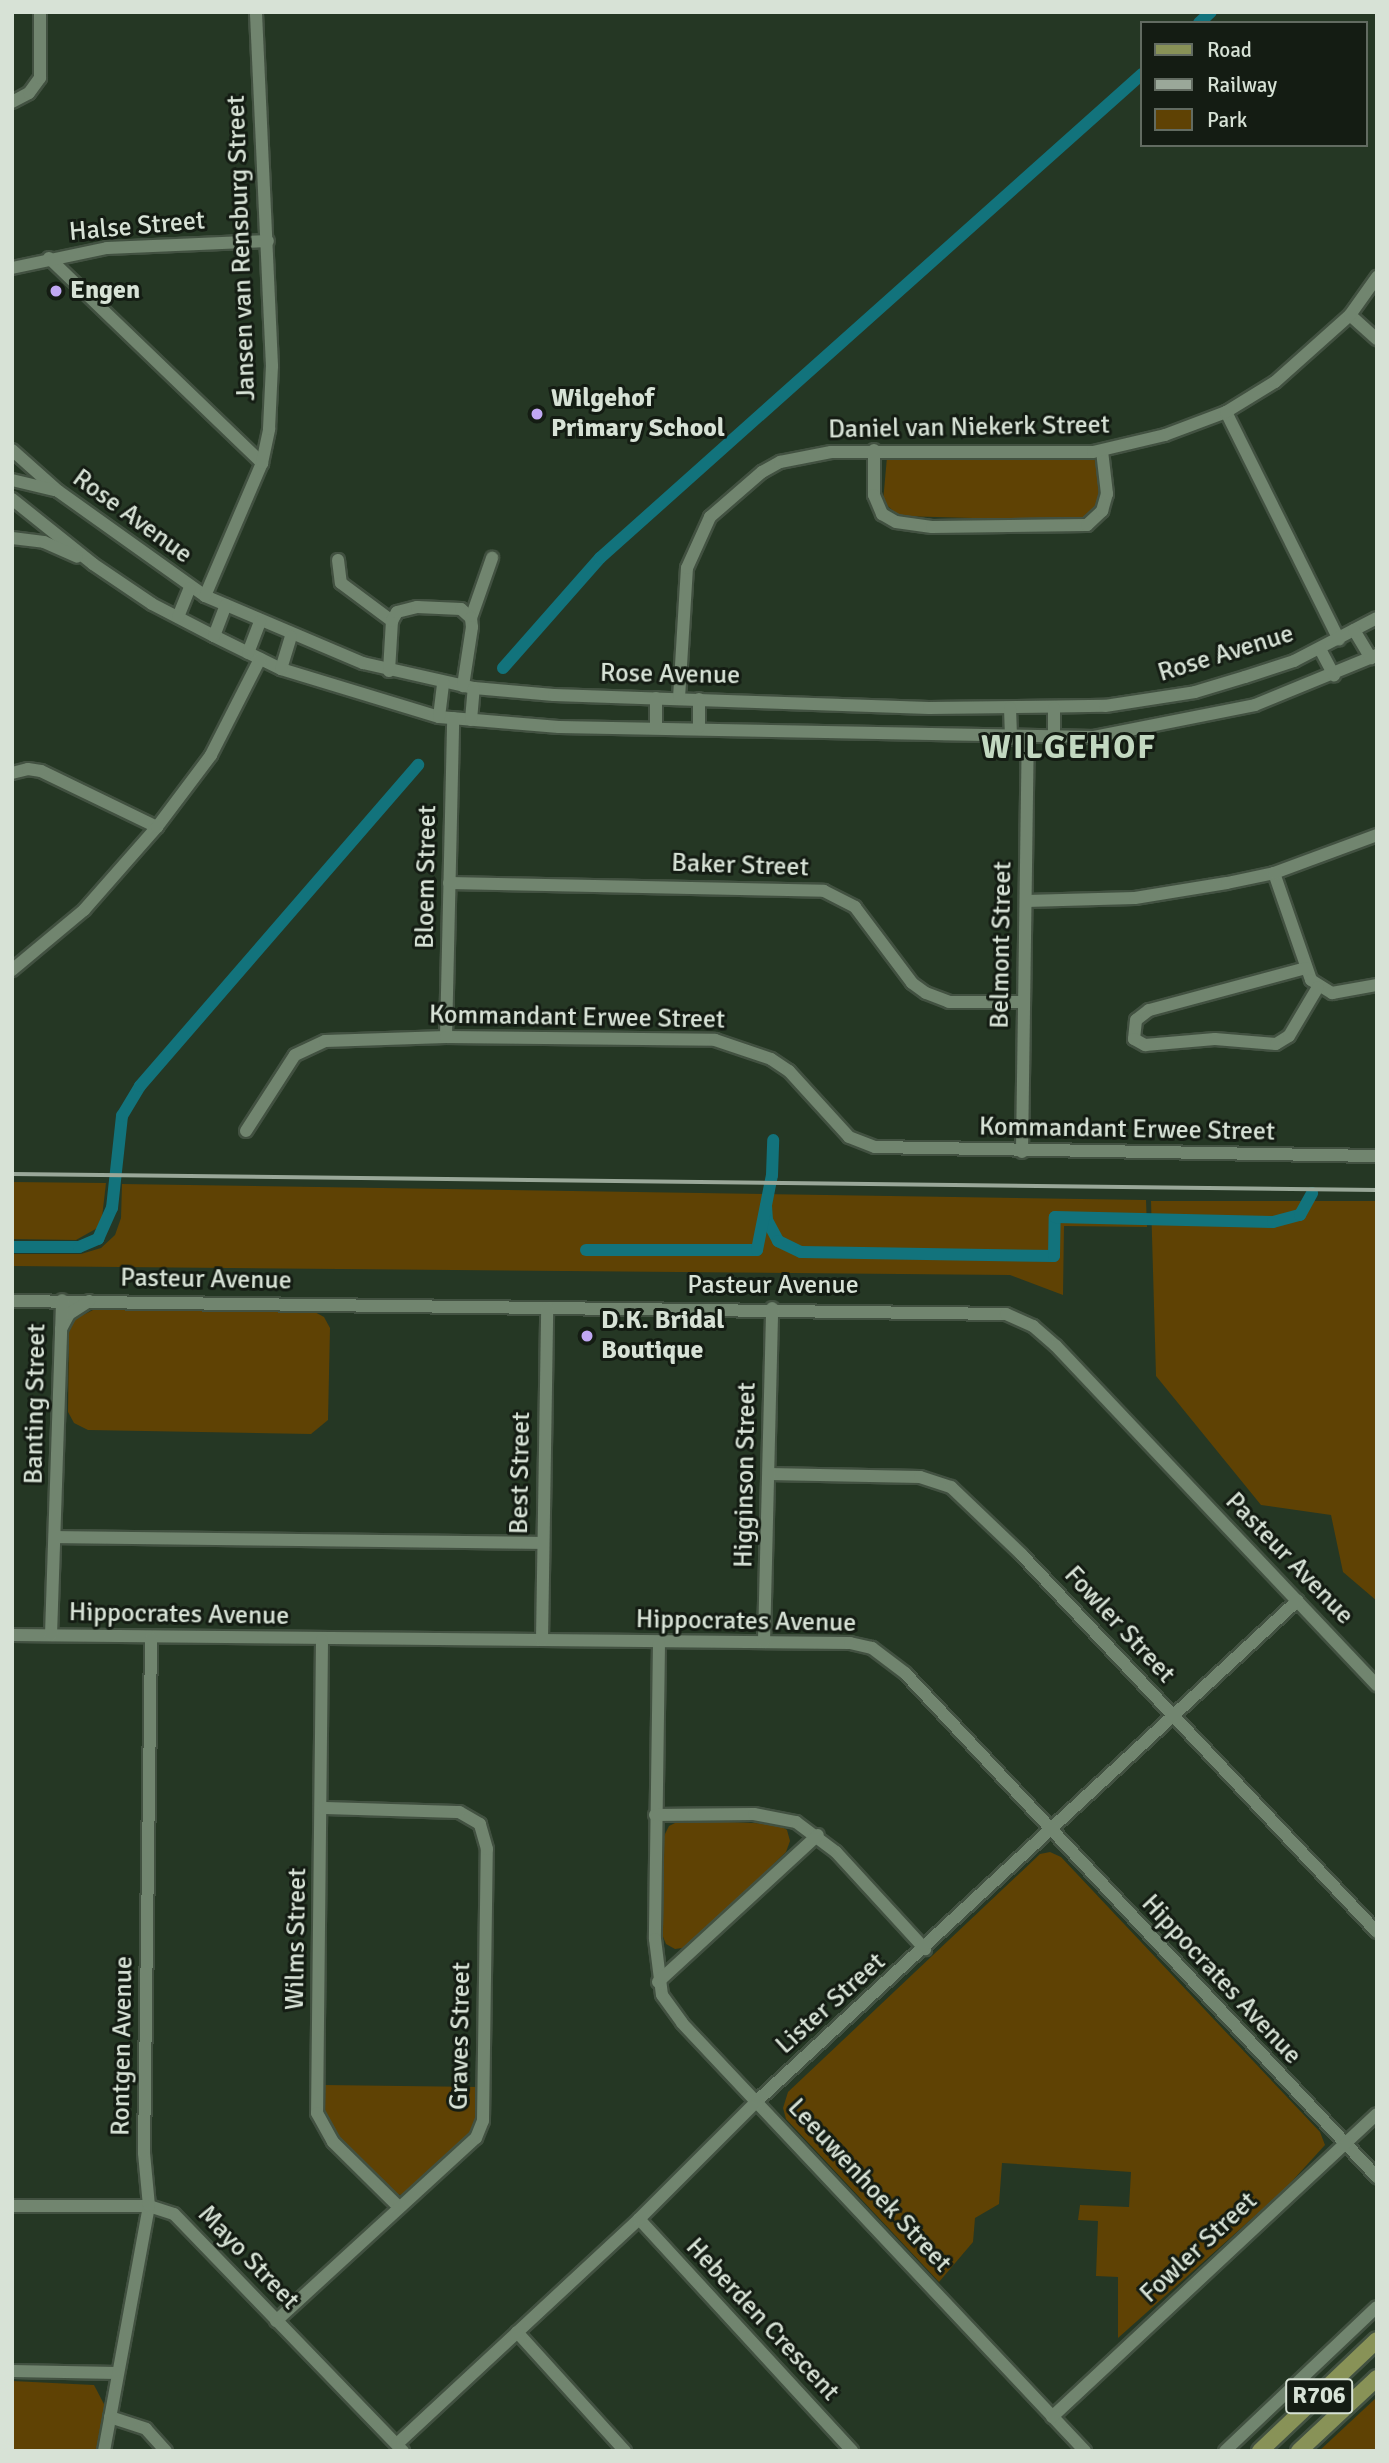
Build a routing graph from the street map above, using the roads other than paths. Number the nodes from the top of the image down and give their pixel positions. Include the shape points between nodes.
1 (40, 12) edge
2 (256, 12) edge
3 (12, 102) edge
4 (268, 241) junction
5 (49, 258) junction
6 (12, 268) edge
7 (1377, 277) edge
8 (1350, 315) junction
9 (1377, 339) edge
10 (1226, 412) junction
11 (12, 450) edge
12 (874, 450) junction
13 (1102, 451) junction
14 (262, 463) junction
15 (12, 480) edge
16 (58, 491) junction
17 (12, 499) edge
18 (12, 538) edge
19 (492, 558) dead end
20 (338, 560) dead end
21 (93, 564) junction
22 (190, 588) junction
23 (205, 596) junction
24 (226, 606) junction
25 (178, 617) junction
26 (471, 618) junction
27 (1377, 618) edge
28 (260, 621) junction
29 (392, 621) junction
30 (1354, 630) junction
31 (214, 636) junction
32 (291, 636) junction
33 (1339, 640) junction
34 (1320, 649) junction
35 (254, 656) junction
36 (1374, 656) edge
37 (281, 669) junction
38 (389, 671) junction
39 (1334, 675) junction
40 (443, 682) junction
41 (469, 687) junction
42 (656, 698) junction
43 (679, 698) junction
44 (699, 699) junction
45 (1010, 708) junction
46 (1054, 708) junction
47 (439, 717) junction
48 (453, 718) junction
49 (471, 720) junction
50 (656, 727) junction
51 (699, 727) junction
52 (1054, 738) junction
53 (1011, 739) junction
54 (1028, 739) junction
55 (12, 774) edge
56 (157, 827) junction
57 (1377, 835) edge
58 (1274, 873) junction
59 (449, 883) junction
60 (1026, 901) junction
61 (1306, 968) junction
62 (12, 970) edge
63 (1377, 985) edge
64 (1318, 987) junction
65 (1024, 1002) junction
66 (446, 1037) junction
67 (246, 1131) dead end
68 (1022, 1152) junction
69 (1377, 1156) edge
70 (62, 1300) junction
71 (12, 1301) edge
72 (90, 1301) junction
73 (547, 1308) junction
74 (772, 1308) junction
75 (60, 1332) junction
76 (769, 1474) junction
77 (55, 1537) junction
78 (542, 1543) junction
79 (1297, 1601) junction
80 (12, 1635) edge
81 (51, 1635) junction
82 (150, 1638) junction
83 (322, 1640) junction
84 (542, 1640) junction
85 (765, 1642) junction
86 (659, 1643) junction
87 (1377, 1685) edge
88 (1174, 1716) junction
89 (323, 1808) junction
90 (655, 1815) junction
91 (1051, 1832) junction
92 (818, 1835) junction
93 (1377, 1932) edge
94 (925, 1950) junction
95 (658, 1982) junction
96 (758, 2100) junction
97 (1377, 2113) edge
98 (1344, 2144) junction
99 (1377, 2177) edge
100 (12, 2206) edge
101 (149, 2206) junction
102 (398, 2206) junction
103 (639, 2219) junction
104 (1377, 2307) edge
105 (276, 2321) junction
106 (517, 2332) junction
107 (1377, 2340) edge
108 (12, 2371) edge
109 (117, 2374) junction
110 (1377, 2378) edge
111 (110, 2417) junction
112 (1052, 2417) junction
113 (400, 2447) edge
114 (104, 2451) edge
115 (166, 2451) edge
116 (625, 2451) edge
117 (852, 2451) edge
118 (1085, 2451) edge
119 (1224, 2451) edge
120 (1260, 2451) edge
121 (1298, 2451) edge

1 - 3 street via 40,78 29,93
2 - 4 street, Jansen van Rensburg Street
4 - 5 street, Halse Street via 107,248
4 - 14 street, Jansen van Rensburg Street via 272,366
5 - 6 street, Halse Street
5 - 14 street
7 - 8 street, Daniel van Niekerk Street
8 - 9 street
8 - 10 street, Daniel van Niekerk Street via 1285,374
10 - 13 street, Daniel van Niekerk Street via 1165,435
10 - 33 street
11 - 16 street, Rose Avenue
12 - 13 street, Daniel van Niekerk Street
12 - 13 street via 874,495 882,514 896,522 932,527 1087,525 1102,511 1107,494
12 - 43 street, Daniel van Niekerk Street via 780,462 745,485 710,517 687,568 683,591
14 - 23 street, Jansen van Rensburg Street
15 - 16 street
16 - 22 street, Rose Avenue
17 - 21 street, Rose Avenue
18 - 21 street via 44,542
19 - 26 street
20 - 29 street via 341,583
21 - 25 street, Rose Avenue
22 - 23 street, Rose Avenue
22 - 25 street
23 - 24 street, Rose Avenue
24 - 28 street, Rose Avenue
24 - 31 street
25 - 31 street, Rose Avenue
26 - 29 street via 461,608 417,607 397,611
26 - 41 street
27 - 30 street, Rose Avenue
28 - 32 street, Rose Avenue
28 - 35 street
29 - 38 street
30 - 33 street, Rose Avenue
30 - 36 street
31 - 35 street, Rose Avenue
32 - 37 street
32 - 38 street, Rose Avenue
33 - 34 street, Rose Avenue
34 - 39 street
34 - 46 street, Rose Avenue via 1195,692 1133,704
35 - 37 street, Rose Avenue
35 - 56 street via 211,755
36 - 39 street, Rose Avenue
37 - 47 street, Rose Avenue
38 - 40 street, Rose Avenue
39 - 52 street, Rose Avenue via 1255,705 1186,722
40 - 41 street, Rose Avenue
40 - 47 street
41 - 42 street, Rose Avenue
41 - 49 street
42 - 43 street, Rose Avenue
42 - 50 street
43 - 44 street, Rose Avenue
44 - 45 street, Rose Avenue
44 - 51 street
45 - 46 street, Rose Avenue
45 - 53 street
46 - 52 street
47 - 48 street, Rose Avenue
48 - 49 street, Rose Avenue
48 - 59 street, Bloem Street
49 - 50 street, Rose Avenue
50 - 51 street, Rose Avenue
51 - 53 street, Rose Avenue
52 - 54 street, Rose Avenue
53 - 54 street, Rose Avenue
54 - 60 street, Belmont Street
55 - 56 street via 40,771
56 - 62 street via 84,910
57 - 58 street
58 - 60 street via 1135,898
58 - 61 street
59 - 65 street, Baker Street via 824,891 855,907 912,983 926,993 949,1002
59 - 66 street, Bloem Street
60 - 65 street, Belmont Street
61 - 64 street
61 - 64 street via 1149,1010 1136,1020 1134,1039 1146,1045 1215,1039 1276,1044 1289,1036
63 - 64 street via 1332,993
65 - 68 street, Belmont Street
66 - 67 street, Kommandant Erwee Street via 312,1044 285,1068
66 - 68 street, Kommandant Erwee Street via 736,1044 789,1071 823,1112 860,1143 897,1150
68 - 69 street, Kommandant Erwee Street
70 - 71 street, Pasteur Avenue
70 - 72 street, Pasteur Avenue
70 - 75 street, Banting Street
72 - 73 street, Pasteur Avenue
72 - 75 street via 69,1314
73 - 74 street, Pasteur Avenue
73 - 78 street, Best Street
74 - 76 street, Higginson Street
74 - 79 street, Pasteur Avenue via 991,1312 1022,1320 1056,1346
75 - 77 street, Banting Street
76 - 85 street, Higginson Street
76 - 88 street, Fowler Street via 920,1477 951,1487 992,1524
77 - 78 street
77 - 81 street, Banting Street
78 - 84 street, Best Street
79 - 87 street, Pasteur Avenue
79 - 88 street, Lister Street
80 - 81 street, Hippocrates Avenue
81 - 82 street, Hippocrates Avenue
82 - 83 street, Hippocrates Avenue
82 - 101 street, Rontgen Avenue via 144,2153
83 - 84 street, Hippocrates Avenue
83 - 89 street, Wilms Street
84 - 86 street, Hippocrates Avenue
85 - 86 street, Hippocrates Avenue
85 - 91 street, Hippocrates Avenue via 850,1643 888,1656
86 - 90 street, Leeuwenhoek Street
88 - 91 street, Lister Street
88 - 93 street, Fowler Street
89 - 102 street, Wilms Street via 317,2113 333,2142
89 - 102 street, Graves Street via 459,1812 480,1824 487,1849 483,2121 476,2138
90 - 92 street via 774,1816
90 - 95 street, Leeuwenhoek Street
91 - 94 street, Lister Street
91 - 98 street, Hippocrates Avenue
92 - 94 street
92 - 95 street
94 - 96 street, Lister Street
95 - 96 street, Leeuwenhoek Street via 682,2023
96 - 103 street, Lister Street
96 - 112 street, Leeuwenhoek Street
97 - 98 street, Fowler Street
98 - 99 street, Hippocrates Avenue
98 - 112 street, Fowler Street
100 - 101 street, Mayo Street
101 - 105 street, Mayo Street via 174,2214
101 - 109 street, Rontgen Avenue
102 - 105 street, Graves Street
103 - 106 street, Lister Street
103 - 117 street, Heberden Crescent
104 - 119 street
105 - 113 street, Mayo Street
106 - 113 street, Lister Street
106 - 116 street
107 - 120 main road, R706
108 - 109 street
109 - 111 street, Rontgen Avenue
110 - 121 main road, R706
111 - 114 street, Rontgen Avenue
111 - 115 street via 146,2429
112 - 118 street, Leeuwenhoek Street

